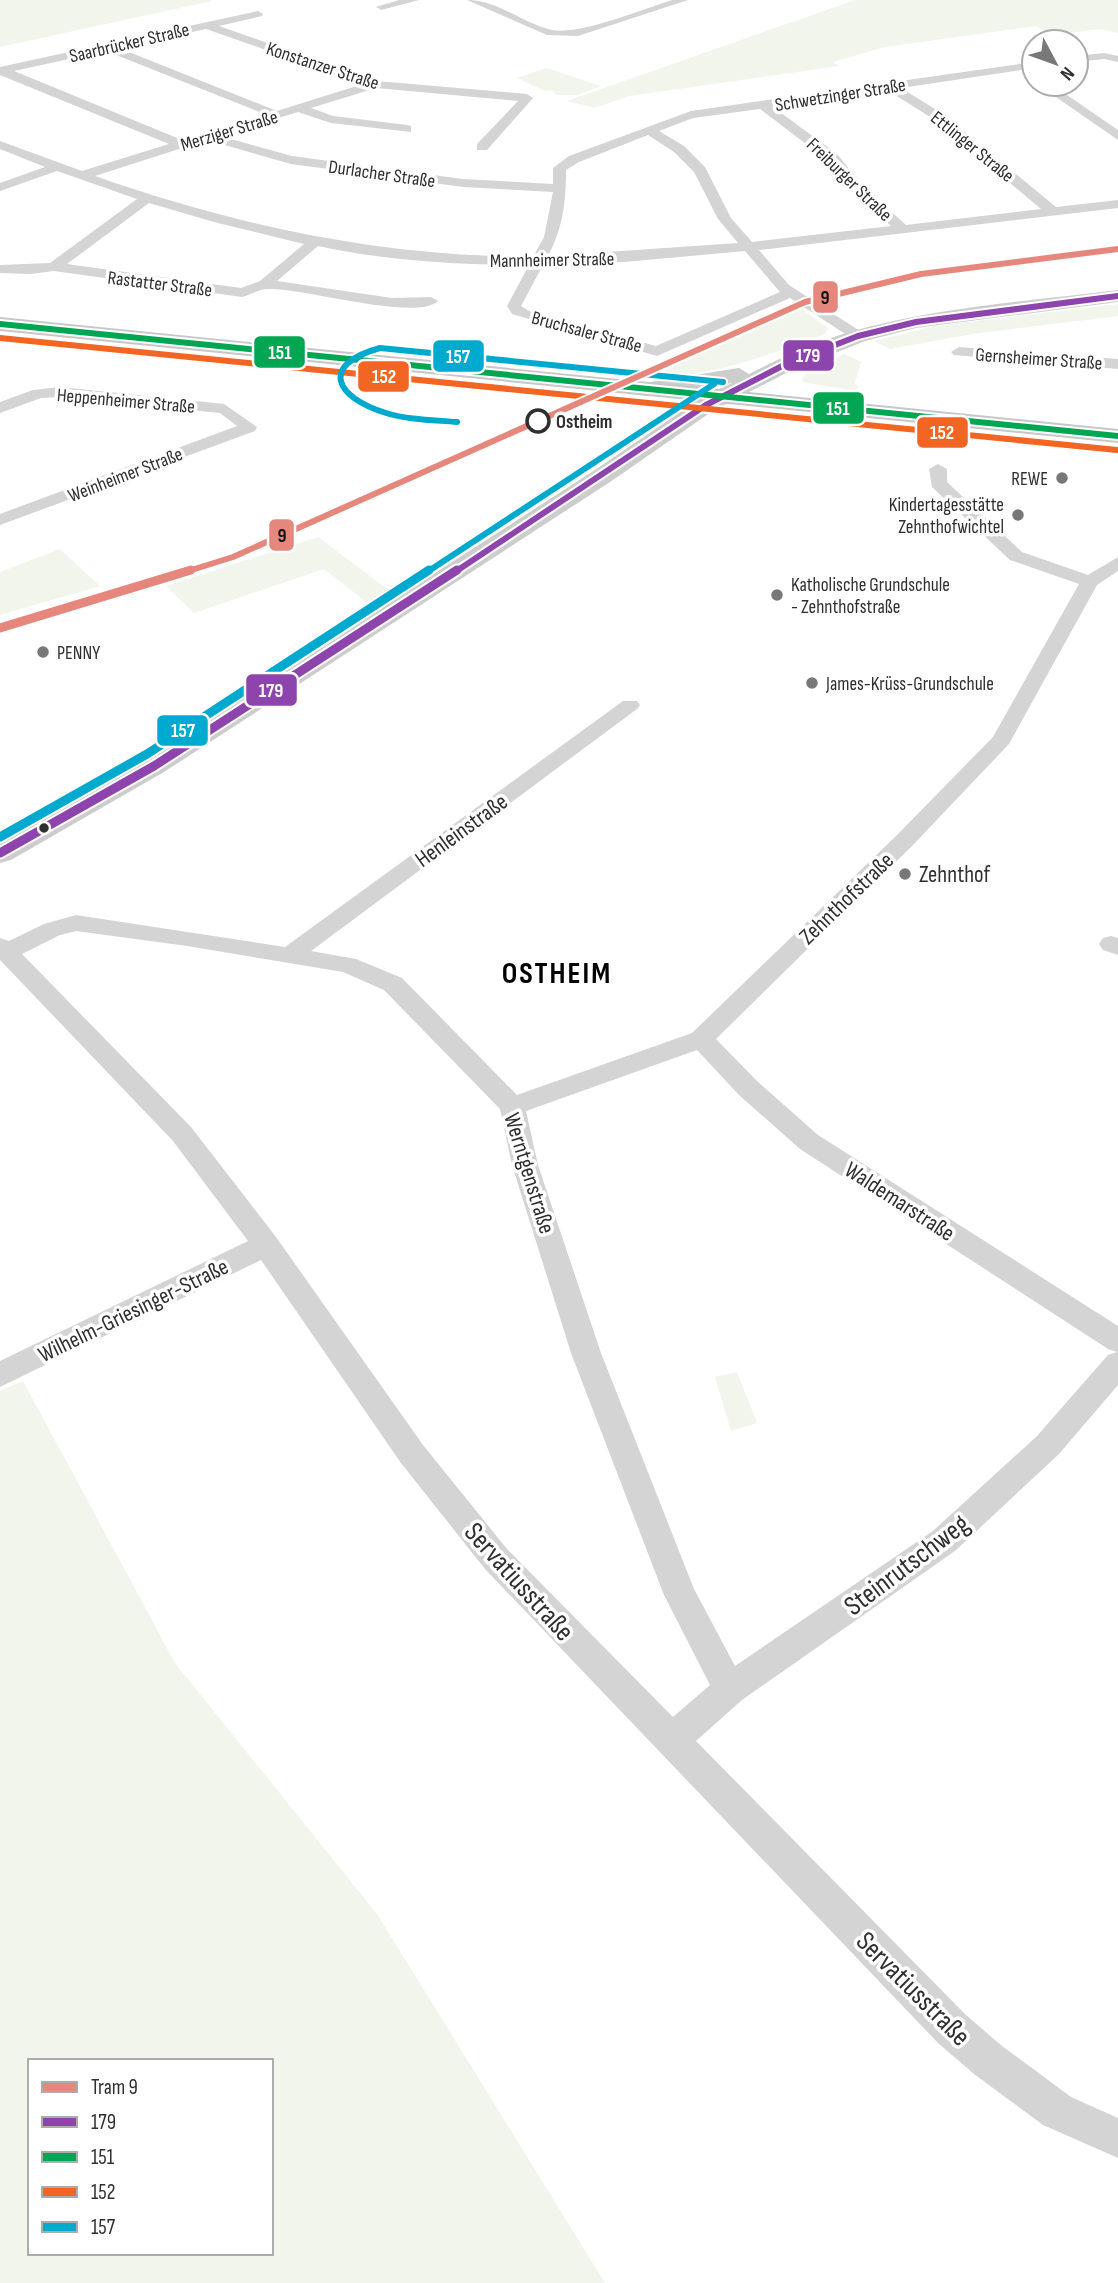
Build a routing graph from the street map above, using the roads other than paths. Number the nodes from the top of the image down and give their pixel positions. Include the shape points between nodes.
1 (414, 0) edge
2 (472, 0) edge
3 (682, 0) edge
4 (381, 7) dead end
5 (258, 13) dead end
6 (206, 24) junction
7 (106, 47) junction
8 (1090, 57) edge
9 (1118, 59) edge
10 (1020, 67) edge
11 (1014, 68) junction
12 (0, 70) edge
13 (1020, 71) edge
14 (375, 84) junction
15 (889, 86) junction
16 (1063, 98) edge
17 (762, 105) junction
18 (299, 108) junction
19 (277, 115) junction
20 (407, 129) dead end
21 (648, 130) junction
22 (1118, 136) edge
23 (209, 137) junction
24 (0, 145) edge
25 (183, 145) junction
26 (482, 147) dead end
27 (56, 167) junction
28 (83, 175) junction
29 (0, 187) edge
30 (559, 188) junction
31 (149, 196) junction
32 (1118, 204) edge
33 (1053, 212) junction
34 (902, 229) junction
35 (316, 241) junction
36 (747, 247) junction
37 (538, 261) junction
38 (54, 267) junction
39 (0, 269) edge
40 (265, 284) junction
41 (791, 292) junction
42 (1118, 296) edge
43 (431, 301) dead end
44 (0, 324) edge
45 (858, 336) junction
46 (959, 352) dead end
47 (1118, 364) edge
48 (784, 365) junction
49 (646, 388) junction
50 (722, 396) junction
51 (812, 404) junction
52 (0, 408) edge
53 (676, 425) junction
54 (249, 427) joint
55 (1118, 436) edge
56 (937, 470) dead end
57 (0, 520) edge
58 (1118, 563) edge
59 (1090, 582) junction
60 (630, 705) dead end
61 (0, 853) edge
62 (3, 949) edge
63 (291, 954) junction
64 (701, 1039) junction
65 (512, 1106) junction
66 (266, 1245) junction
67 (1118, 1341) edge
68 (1118, 1364) edge
69 (0, 1375) edge
70 (730, 1689) junction
71 (672, 1740) junction
72 (1118, 2138) edge

1 - 4 street
2 - 3 street via 562,35
5 - 6 street, Saarbrücker Straße
6 - 7 street, Saarbrücker Straße
6 - 14 street, Konstanzer Straße
7 - 12 street, Saarbrücker Straße
7 - 19 street
8 - 9 street
10 - 11 street, Schwetzinger Straße
11 - 13 street
11 - 15 street, Schwetzinger Straße
12 - 25 street
14 - 18 street, Merziger Straße
14 - 26 street, Konstanzer Straße via 527,98
15 - 17 street, Schwetzinger Straße
15 - 33 street, Ettlinger Straße via 939,117
16 - 22 street
17 - 21 street, Schwetzinger Straße via 691,115
17 - 34 street, Freiburger Straße via 823,149
18 - 19 street, Merziger Straße
18 - 20 street via 331,119
19 - 23 street, Merziger Straße
21 - 30 street, Bruchsaler Straße via 567,163 561,168
21 - 36 street via 679,149 700,170 725,219
23 - 25 street, Merziger Straße
23 - 30 street, Durlacher Straße via 291,160 463,183
24 - 27 street, Mannheimer Straße
25 - 28 street, Merziger Straße
27 - 28 street, Mannheimer Straße
27 - 29 street
28 - 31 street, Mannheimer Straße
30 - 37 street, Bruchsaler Straße via 557,219
31 - 35 street, Mannheimer Straße via 220,220
31 - 38 street, Rastatter Straße
32 - 33 street, Mannheimer Straße
33 - 34 street, Mannheimer Straße
34 - 36 street, Mannheimer Straße
35 - 37 street, Mannheimer Straße via 444,259
35 - 40 street, Rastatter Straße
36 - 37 street, Mannheimer Straße
36 - 41 street
37 - 41 street, Bruchsaler Straße via 513,306 517,312 657,351
38 - 39 street, Rastatter Straße
38 - 40 street, Rastatter Straße via 242,293
40 - 43 street, Rastatter Straße via 392,302
41 - 45 street
42 - 45 main road via 916,321
44 - 49 main road
45 - 48 main road
46 - 47 street, Gernsheimer Straße
48 - 49 main road via 707,382
48 - 50 main road
48 - 51 main road via 777,376 778,387
49 - 50 main road
49 - 53 main road via 673,406
50 - 51 main road
50 - 53 main road
51 - 55 main road
52 - 54 street, Heppenheimer Straße via 39,393 60,391 224,409
53 - 61 main road via 165,759
54 - 57 street, Weinheimer Straße
56 - 59 street via 938,483 1016,556
58 - 59 street, Zehnthofstraße
59 - 64 street, Zehnthofstraße via 1003,740
60 - 63 street, Henleinstraße
62 - 63 street, Werntgenstraße via 76,923
62 - 66 street, Servatiusstraße via 182,1134
63 - 65 street, Werntgenstraße via 348,965 393,984
64 - 65 street, Zehnthofstraße
64 - 67 street, Waldemarstraße via 809,1142
65 - 70 street, Werntgenstraße via 525,1165 586,1353 680,1595
66 - 69 street, Wilhelm-Griesinger-Straße
66 - 71 street, Servatiusstraße via 412,1454 496,1559
68 - 70 street, Steinrutschweg via 1048,1445 944,1541
70 - 71 street, Steinrutschweg
71 - 72 street, Servatiusstraße via 952,2029 1057,2111

